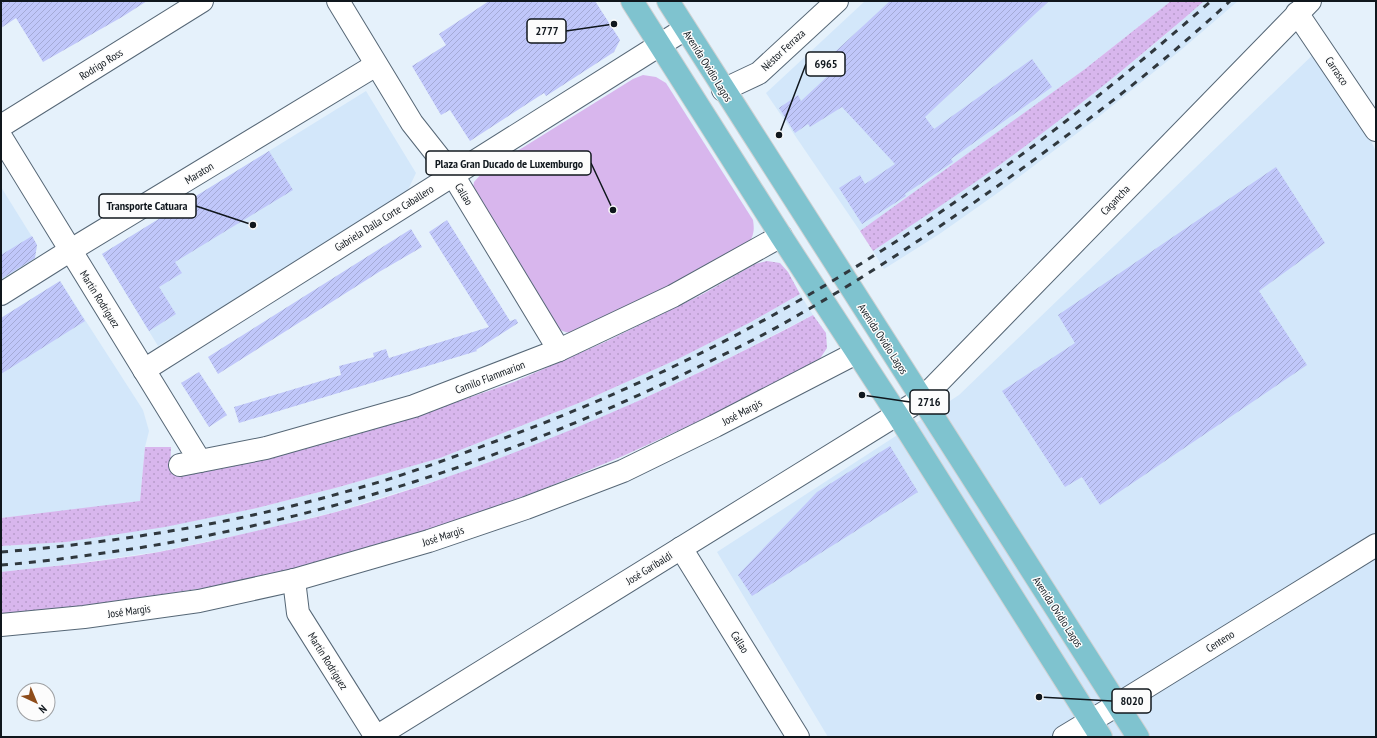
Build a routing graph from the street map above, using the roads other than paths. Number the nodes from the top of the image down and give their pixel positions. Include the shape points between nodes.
1 (202, 1) edge
2 (338, 1) edge
3 (632, 1) edge
4 (668, 1) edge
5 (837, 1) edge
6 (1303, 7) edge
7 (685, 29) junction
8 (659, 45) junction
9 (376, 65) junction
10 (723, 90) junction
11 (1374, 123) edge
12 (1, 126) edge
13 (1, 137) edge
14 (453, 175) junction
15 (781, 236) junction
16 (71, 250) junction
17 (1, 294) edge
18 (559, 350) junction
19 (856, 353) junction
20 (144, 370) junction
21 (922, 399) junction
22 (896, 414) junction
23 (190, 463) joint
24 (1376, 545) edge
25 (681, 548) junction
26 (294, 580) junction
27 (1, 625) edge
28 (1118, 705) junction
29 (1096, 729) edge
30 (376, 737) edge
31 (798, 737) edge
32 (1064, 737) edge
33 (1138, 737) edge

1 - 12 street, Rodrigo Ross
2 - 9 street, Callao
3 - 8 main road
4 - 7 main road, Avenida Ovidio Lagos
5 - 10 street, Néstor Ferraza via 759,73
6 - 11 street, Carrasco
6 - 21 street, Cagancha
7 - 8 street, Gabriela Dalla Corte Caballero
7 - 10 main road, Avenida Ovidio Lagos
8 - 14 street, Gabriela Dalla Corte Caballero
8 - 15 main road
9 - 14 street, Callao via 412,123
9 - 16 street, Maraton
10 - 21 main road, Avenida Ovidio Lagos
13 - 16 street, Martín Rodríguez
14 - 18 street, Callao
14 - 20 street, Gabriela Dalla Corte Caballero
15 - 18 street, Camilo Flammarion via 673,296
15 - 19 main road
16 - 17 street, Maraton
16 - 20 street, Martín Rodríguez
18 - 23 street, Camilo Flammarion via 414,406 266,448
19 - 22 main road
19 - 26 street, José Margis via 623,471 429,541
20 - 23 street, Martín Rodríguez
21 - 22 street, José Garibaldi
21 - 28 main road, Avenida Ovidio Lagos
22 - 25 street, José Garibaldi
22 - 29 main road
24 - 28 street, Centeno
25 - 30 street, José Garibaldi
25 - 31 street, Callao
26 - 27 street, José Margis via 199,601 84,618
26 - 30 street, Martín Rodríguez via 298,613
28 - 29 street, Centeno
28 - 33 main road, Avenida Ovidio Lagos
29 - 32 street, Centeno

